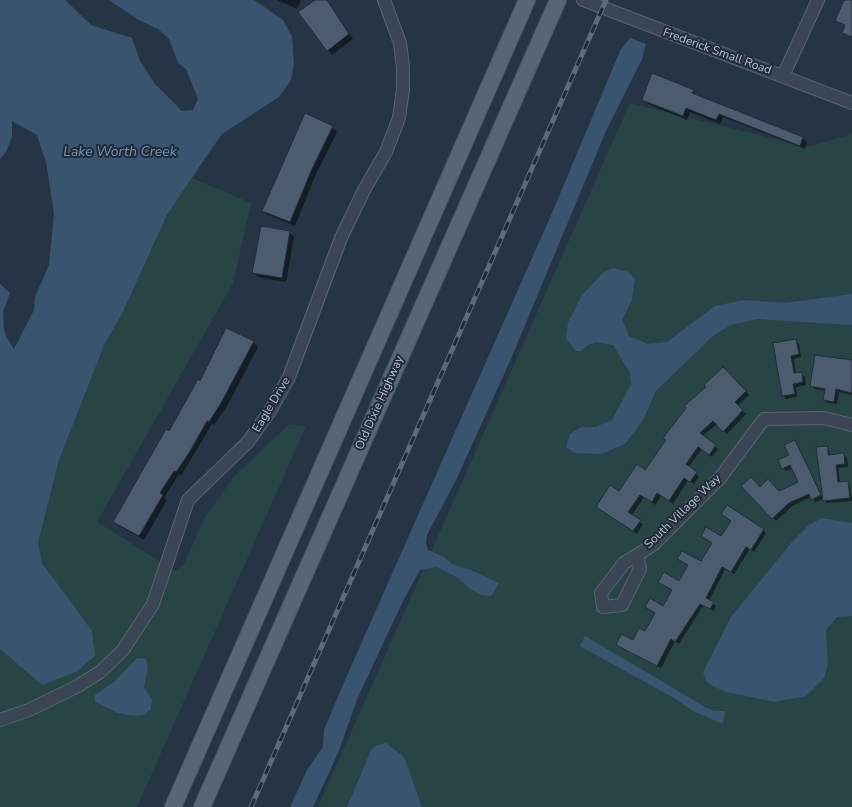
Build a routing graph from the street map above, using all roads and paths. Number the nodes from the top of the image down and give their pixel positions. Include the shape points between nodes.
1 (384, 0) edge
2 (527, 0) edge
3 (558, 0) edge
4 (583, 0) edge
5 (818, 0) edge
6 (783, 76) junction
7 (852, 103) edge
8 (852, 425) edge
9 (637, 555) dead end
10 (0, 720) edge
11 (174, 807) edge
12 (202, 807) edge

1 - 10 street, Eagle Drive via 400,43 403,89 399,118 386,152 341,238 289,377 248,442 188,500 153,604 123,650 100,672 78,686
2 - 11 main road
3 - 12 main road, Old Dixie Highway
4 - 6 street, Frederick Small Road
5 - 6 street
6 - 7 street, Frederick Small Road
8 - 9 street, South Village Way via 824,418 764,419 720,478 653,545

